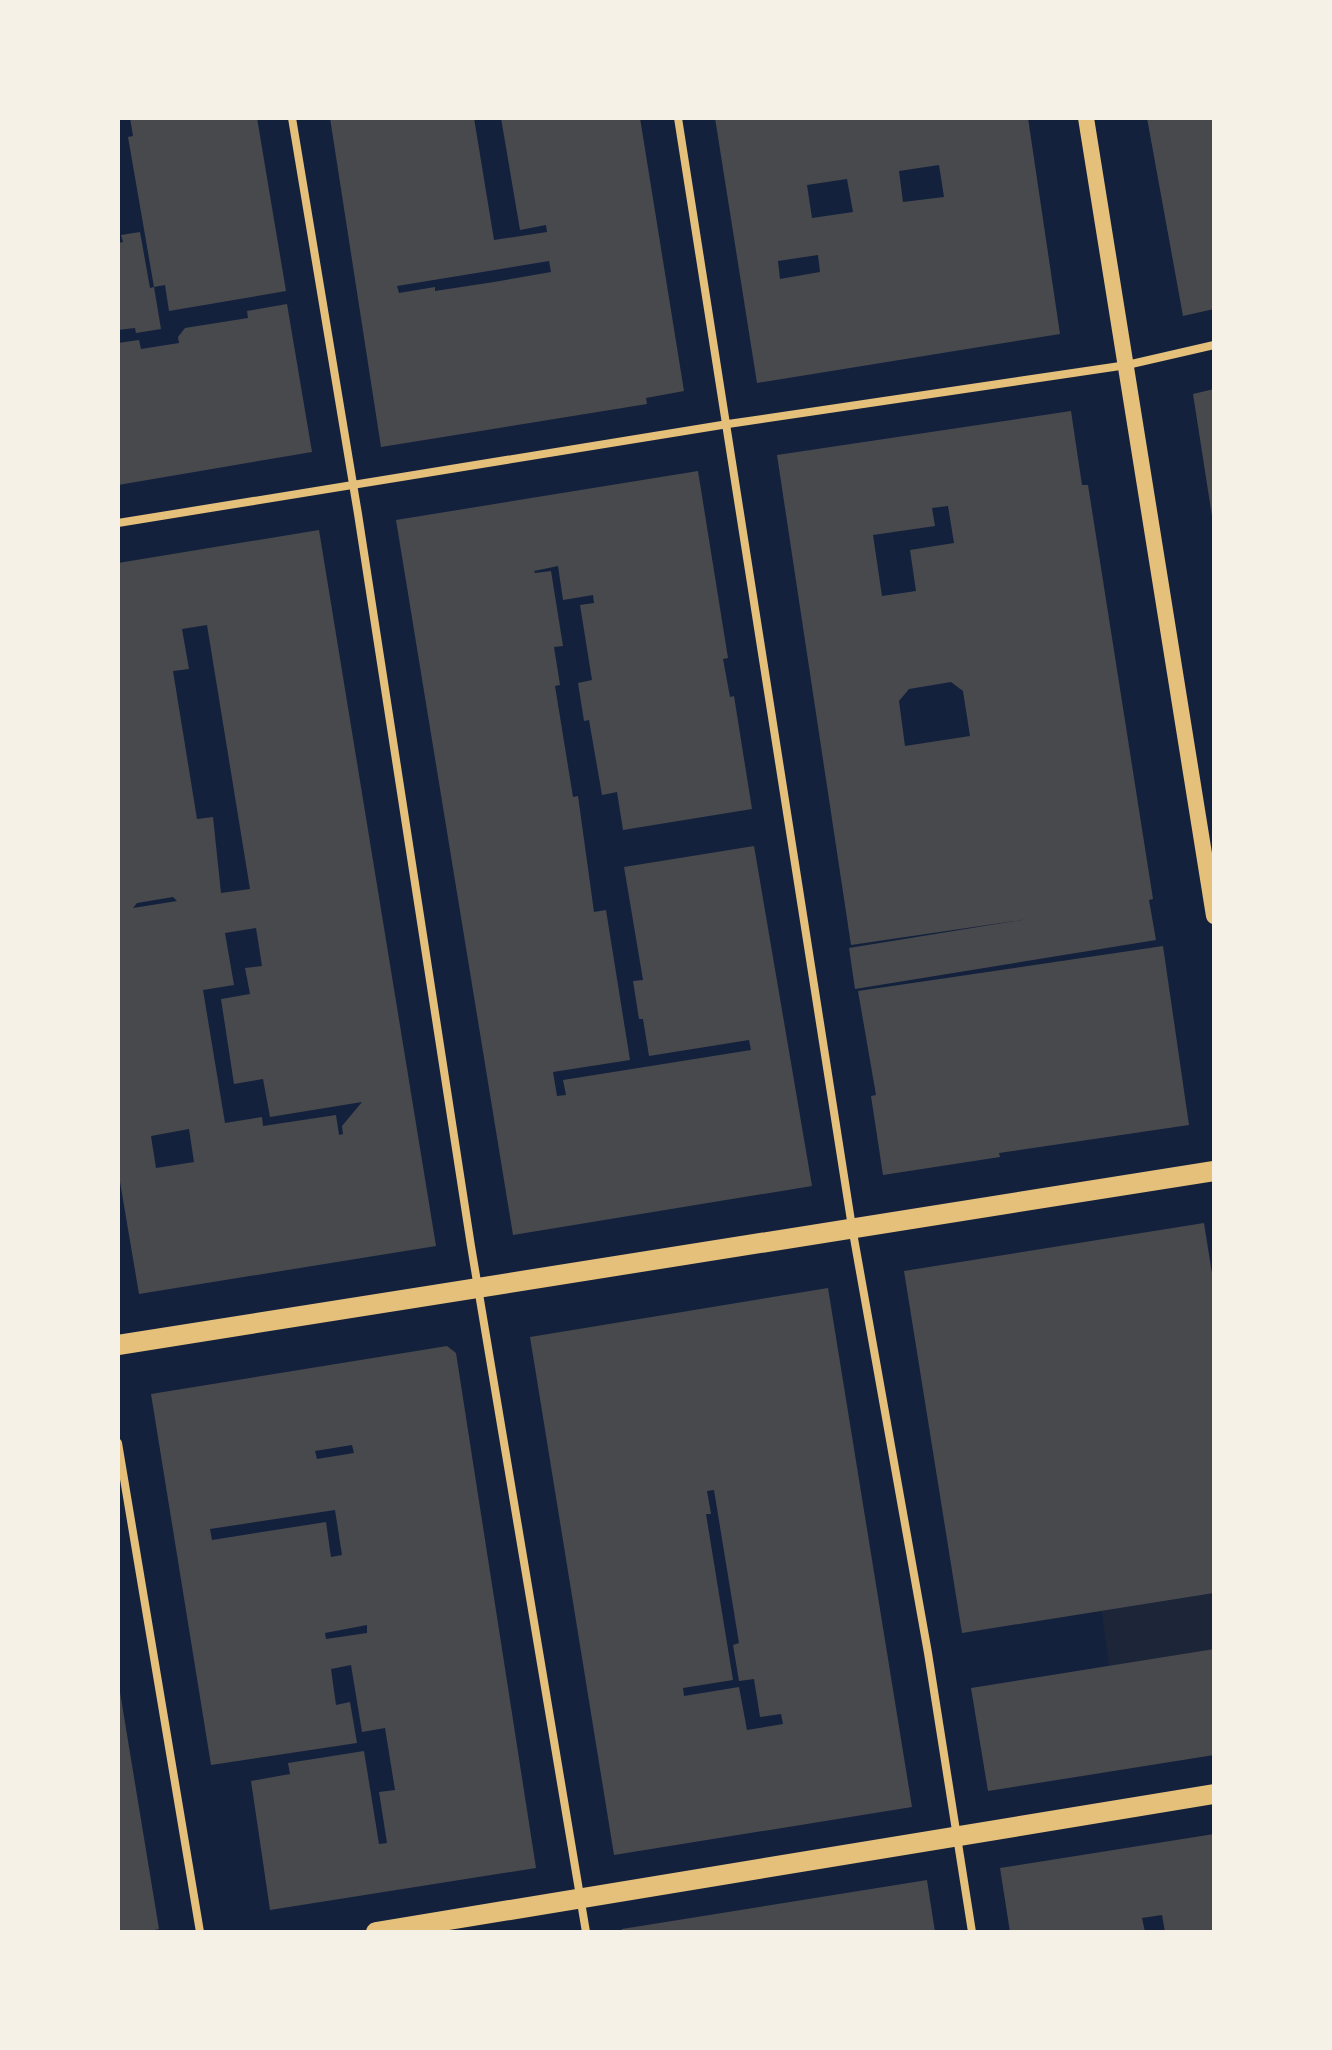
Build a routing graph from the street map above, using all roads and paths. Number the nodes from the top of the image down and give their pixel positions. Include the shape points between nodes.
1 (292, 118) edge
2 (678, 118) edge
3 (1086, 118) edge
4 (1214, 345) edge
5 (1127, 365) junction
6 (728, 424) junction
7 (352, 484) junction
8 (118, 523) edge
9 (1214, 916) edge
10 (1214, 1171) edge
11 (852, 1227) junction
12 (478, 1287) junction
13 (118, 1345) edge
14 (118, 1443) edge
15 (1214, 1794) edge
16 (957, 1836) junction
17 (582, 1899) junction
18 (200, 1932) edge
19 (376, 1932) edge
20 (586, 1932) edge
21 (972, 1932) edge

1 - 7 street
2 - 6 street
3 - 5 main road
4 - 5 street
5 - 6 street
5 - 9 main road
6 - 7 street
6 - 11 street
7 - 8 street
7 - 12 street
10 - 11 main road
11 - 12 main road
11 - 16 street
12 - 13 main road
12 - 17 street
14 - 18 street
15 - 16 main road
16 - 17 main road
16 - 21 street
17 - 19 main road
17 - 20 street

